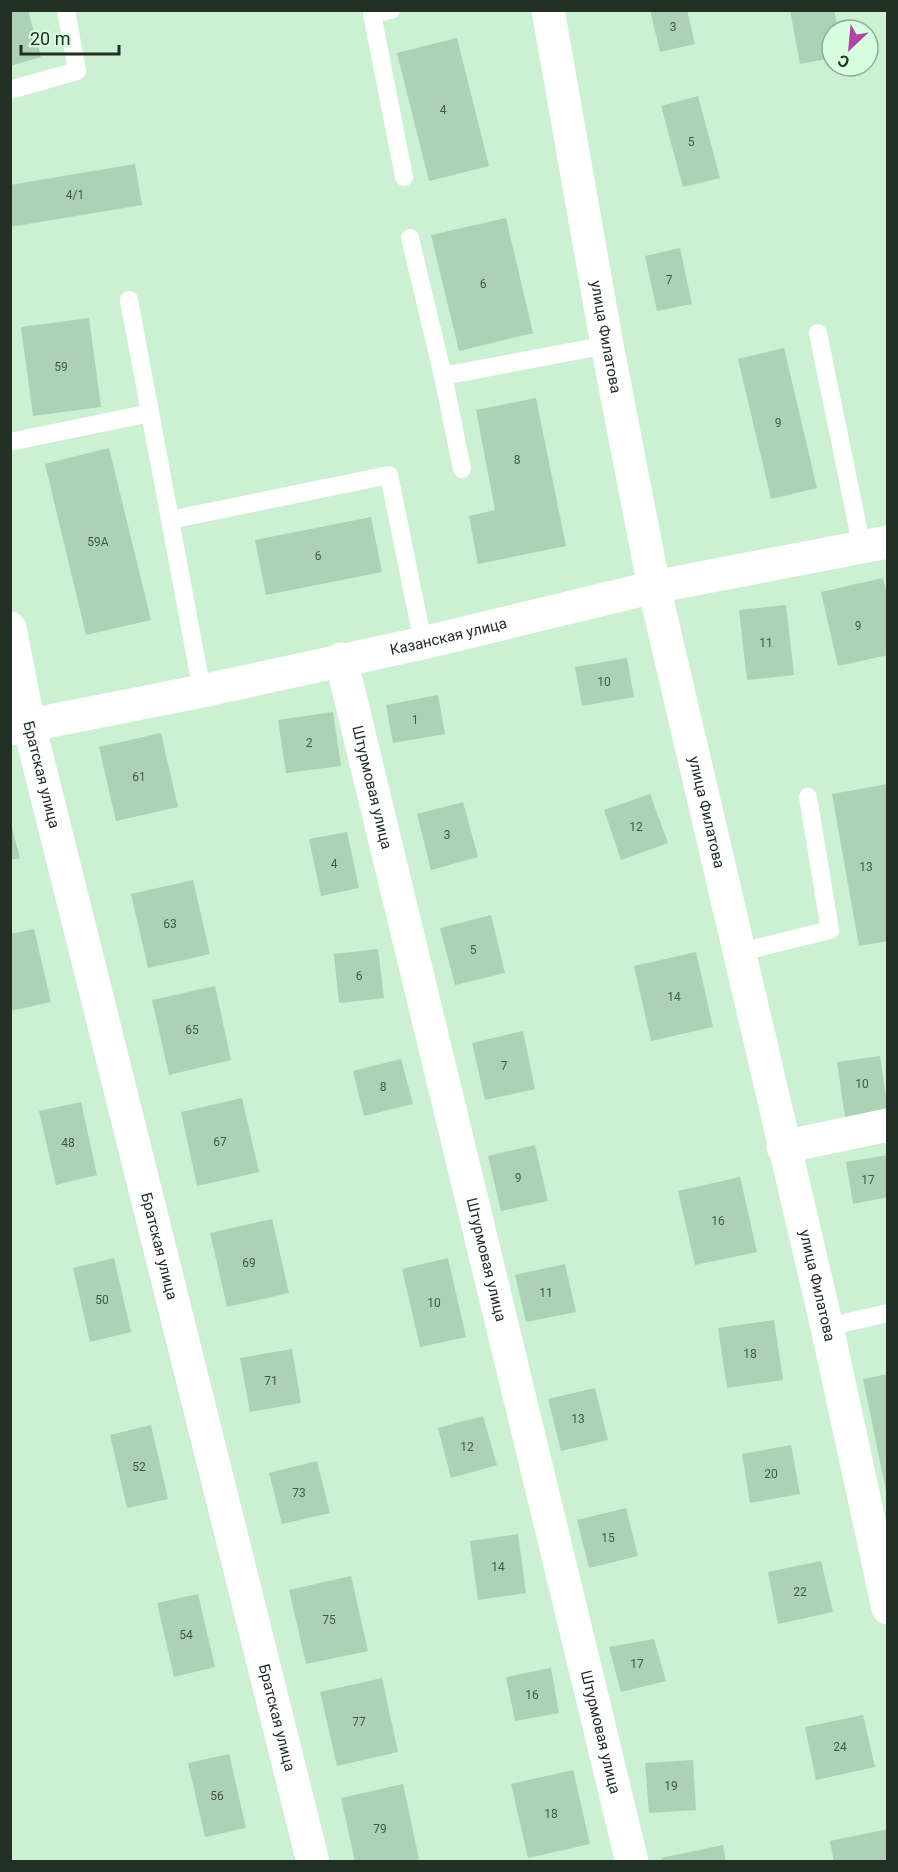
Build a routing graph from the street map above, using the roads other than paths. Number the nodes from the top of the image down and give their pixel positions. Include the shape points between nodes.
1 (66, 10) edge
2 (391, 10) edge
3 (548, 10) edge
4 (372, 12) edge
5 (10, 90) edge
6 (404, 177) dead end
7 (410, 238) dead end
8 (129, 300) dead end
9 (818, 333) dead end
10 (607, 345) junction
11 (443, 376) junction
12 (150, 413) junction
13 (10, 441) edge
14 (462, 470) dead end
15 (170, 520) junction
16 (875, 545) edge
17 (654, 586) junction
18 (10, 628) edge
19 (423, 643) junction
20 (341, 659) junction
21 (202, 691) junction
22 (20, 727) edge
23 (808, 796) dead end
24 (741, 952) junction
25 (888, 1125) edge
26 (783, 1147) junction
27 (888, 1313) edge
28 (827, 1328) junction
29 (888, 1608) edge
30 (313, 1862) edge
31 (632, 1862) edge

1 - 5 lane via 77,71
2 - 4 lane
3 - 10 street, улица Филатова
4 - 6 lane
7 - 11 lane
8 - 12 lane
9 - 16 lane
10 - 11 lane
10 - 17 street, улица Филатова
11 - 14 lane
12 - 13 lane
12 - 15 lane
15 - 19 lane via 388,475
15 - 21 lane
16 - 17 street, Казанская улица
17 - 19 street, Казанская улица
17 - 24 street, улица Филатова
18 - 22 street, Братская улица
19 - 20 street, Казанская улица
20 - 21 street, Казанская улица
20 - 31 street, Штурмовая улица
21 - 22 street, Казанская улица
22 - 30 street, Братская улица
23 - 24 lane via 830,930
24 - 26 street, улица Филатова
25 - 26 street
26 - 28 street, улица Филатова
27 - 28 lane
28 - 29 street, улица Филатова

